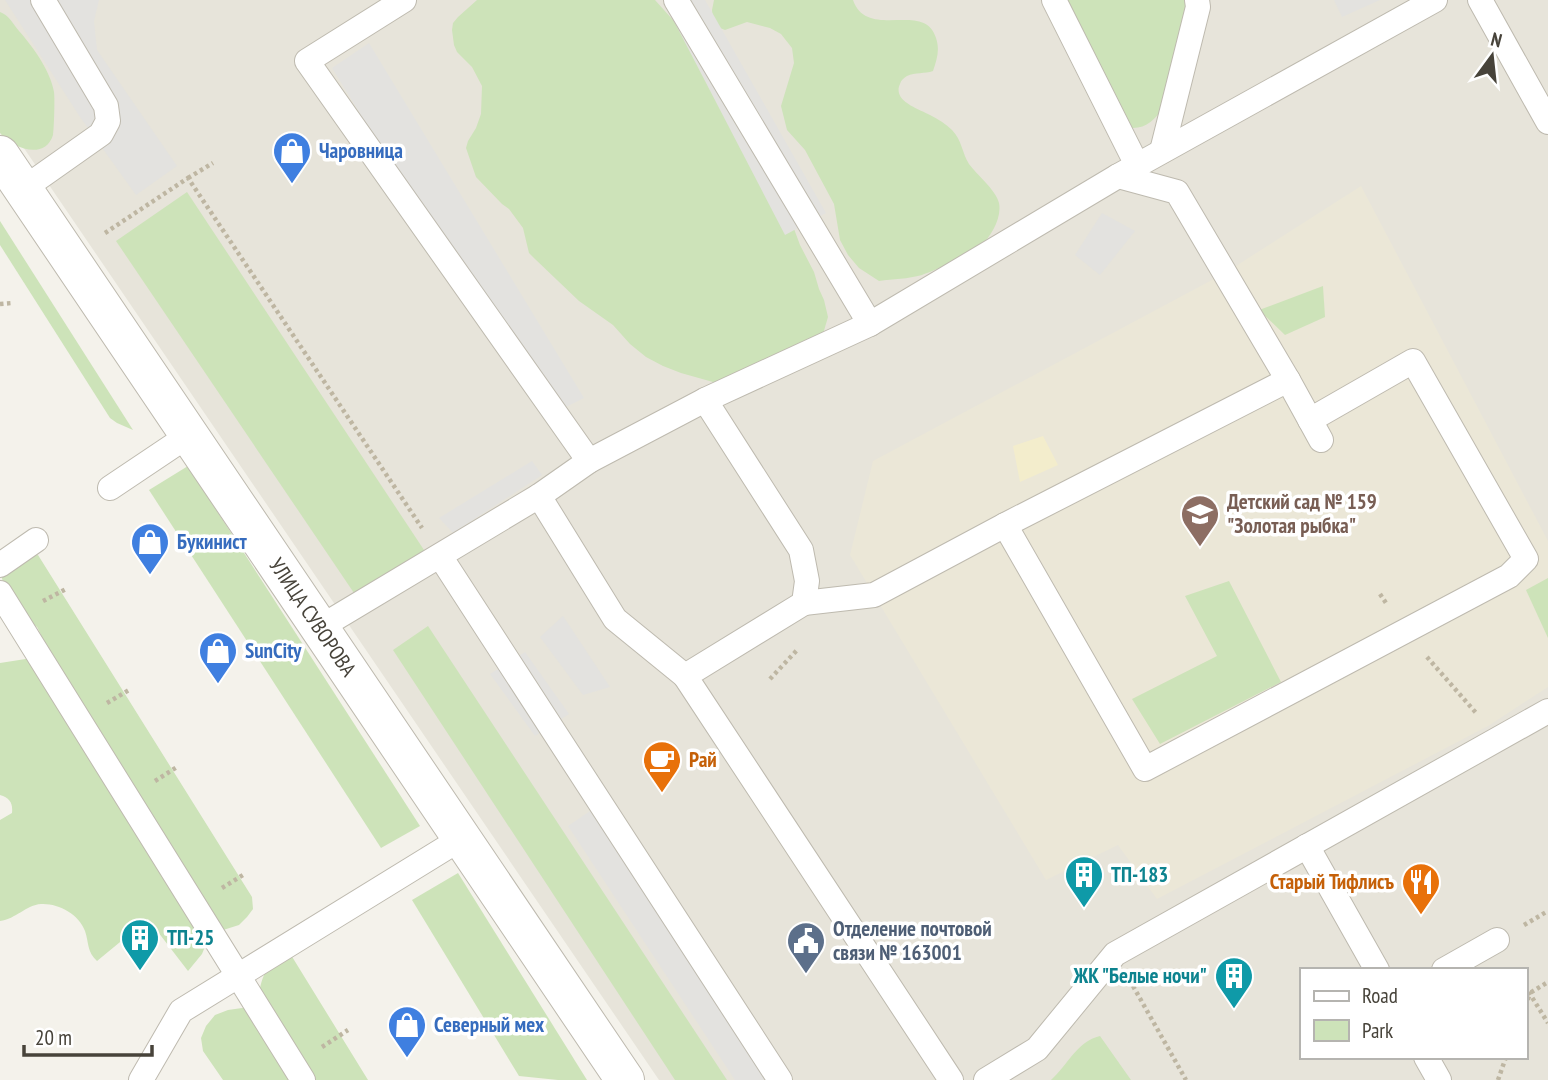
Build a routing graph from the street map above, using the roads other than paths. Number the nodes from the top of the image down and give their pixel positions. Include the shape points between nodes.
1 (43, 0) edge
2 (404, 0) edge
3 (676, 0) edge
4 (1054, 0) edge
5 (1197, 0) edge
6 (1435, 0) edge
7 (1480, 0) edge
8 (1548, 122) edge
9 (1162, 151) junction
10 (0, 155) edge
11 (1128, 171) junction
12 (23, 189) junction
13 (870, 324) junction
14 (1288, 380) junction
15 (705, 400) junction
16 (189, 435) junction
17 (589, 461) junction
18 (110, 488) dead end
19 (539, 496) junction
20 (1005, 525) junction
21 (36, 540) dead end
22 (440, 555) junction
23 (0, 565) edge
24 (0, 593) edge
25 (804, 603) junction
26 (319, 628) junction
27 (685, 676) junction
28 (1548, 711) edge
29 (462, 838) junction
30 (1307, 846) junction
31 (1497, 940) dead end
32 (1376, 968) edge
33 (1448, 968) edge
34 (239, 976) junction
35 (1427, 1059) edge
36 (141, 1080) edge
37 (303, 1080) edge
38 (625, 1080) edge
39 (780, 1080) edge
40 (951, 1080) edge
41 (986, 1080) edge
42 (1439, 1080) edge

1 - 12 lane via 106,106 108,121 101,134
2 - 17 lane via 307,61
3 - 13 lane
4 - 11 lane
5 - 9 lane
6 - 9 lane
7 - 8 lane
9 - 11 lane
10 - 12 street, УЛИЦА СУВОРОВА
11 - 13 lane
11 - 14 lane via 1177,192
12 - 16 street, УЛИЦА СУВОРОВА
13 - 15 lane
14 - 20 lane
14 - 20 lane via 1316,430 1413,362 1526,559 1508,576 1145,769
15 - 17 lane
15 - 25 lane via 801,550 807,581
16 - 18 lane
16 - 26 street, УЛИЦА СУВОРОВА
17 - 19 lane
19 - 22 lane
19 - 27 lane via 615,619
20 - 25 lane via 874,595
21 - 23 lane
22 - 26 lane
22 - 39 lane
24 - 34 lane
25 - 27 lane
26 - 29 street, УЛИЦА СУВОРОВА
27 - 40 lane
28 - 30 lane
29 - 34 lane
29 - 38 street, УЛИЦА СУВОРОВА
30 - 32 lane
30 - 41 lane via 1115,954 1037,1049
31 - 33 lane
34 - 36 lane via 181,1011
34 - 37 lane
35 - 42 lane

